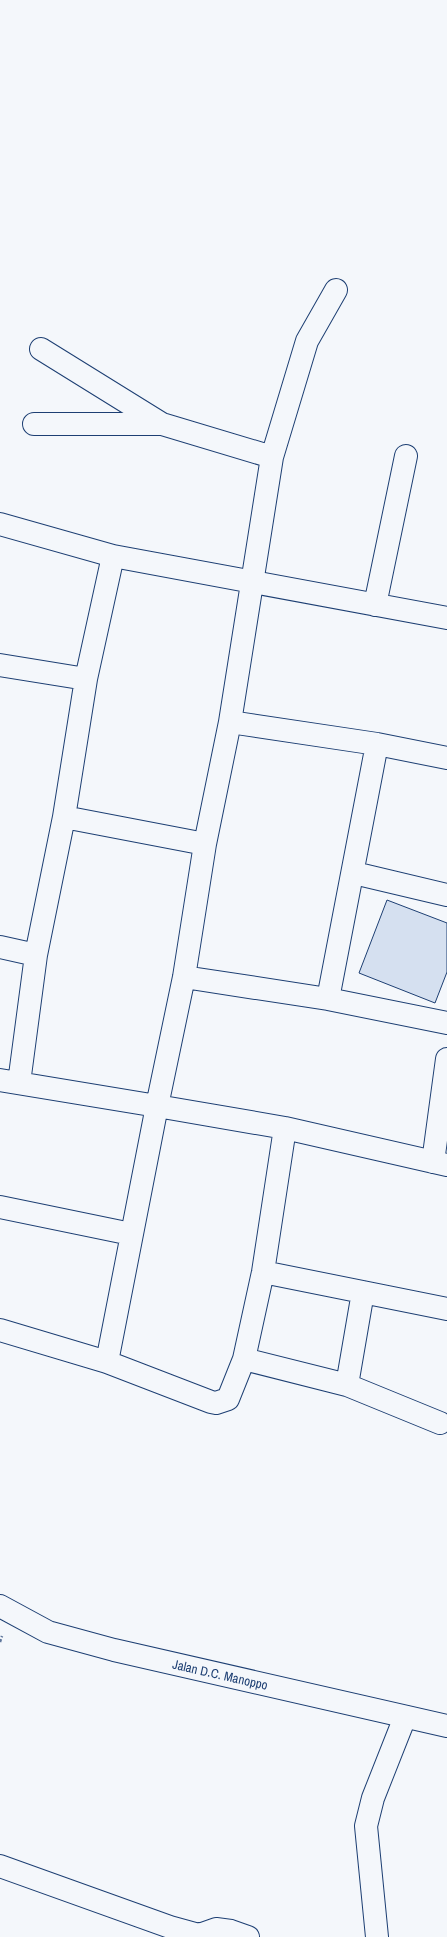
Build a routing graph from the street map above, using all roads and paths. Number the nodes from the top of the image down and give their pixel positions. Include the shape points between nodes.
1 (336, 290) dead end
2 (41, 349) dead end
3 (34, 424) dead end
4 (162, 424) junction
5 (406, 456) dead end
6 (272, 457) junction
7 (0, 524) edge
8 (113, 556) junction
9 (252, 581) junction
10 (375, 605) junction
11 (447, 618) edge
12 (0, 665) edge
13 (86, 679) junction
14 (230, 722) junction
15 (378, 744) junction
16 (447, 758) edge
17 (64, 817) junction
18 (205, 844) junction
19 (354, 873) junction
20 (447, 895) edge
21 (0, 947) edge
22 (36, 955) junction
23 (184, 977) junction
24 (328, 999) junction
25 (447, 1023) edge
26 (447, 1059) edge
27 (9, 1082) edge
28 (158, 1106) junction
29 (285, 1128) junction
30 (440, 1164) edge
31 (0, 1207) edge
32 (132, 1234) junction
33 (263, 1272) junction
34 (363, 1292) junction
35 (447, 1309) edge
36 (0, 1330) edge
37 (244, 1359) junction
38 (107, 1362) junction
39 (347, 1385) junction
40 (440, 1423) dead end
41 (0, 1606) edge
42 (406, 1717) junction
43 (447, 1726) edge
44 (0, 1866) edge
45 (198, 1936) edge
46 (248, 1937) edge
47 (377, 1937) edge

1 - 6 main road via 307,341
2 - 4 main road
3 - 4 main road
4 - 6 main road
5 - 10 main road
6 - 9 main road
7 - 8 main road
8 - 9 main road
8 - 13 main road
9 - 10 main road
9 - 14 main road
10 - 11 main road
12 - 13 main road
13 - 17 main road
14 - 15 main road
14 - 18 main road
15 - 16 main road
15 - 19 main road
17 - 18 main road
17 - 22 main road
18 - 23 main road
19 - 20 main road
19 - 24 main road
21 - 22 main road
22 - 27 main road
23 - 24 main road
23 - 28 main road
24 - 25 main road
26 - 30 main road
27 - 28 main road
28 - 29 main road
28 - 32 main road
29 - 30 main road
29 - 33 main road
31 - 32 main road
32 - 38 main road
33 - 34 main road
33 - 37 main road
34 - 35 main road
34 - 39 main road
36 - 38 main road
37 - 38 main road via 228,1399 216,1403
37 - 39 main road
39 - 40 main road
41 - 42 main road, Jalan D.C. Manoppo via 48,1632
42 - 43 main road, Jalan D.C. Manoppo
42 - 47 main road via 373,1798 366,1826
44 - 45 main road
45 - 46 main road via 216,1929

